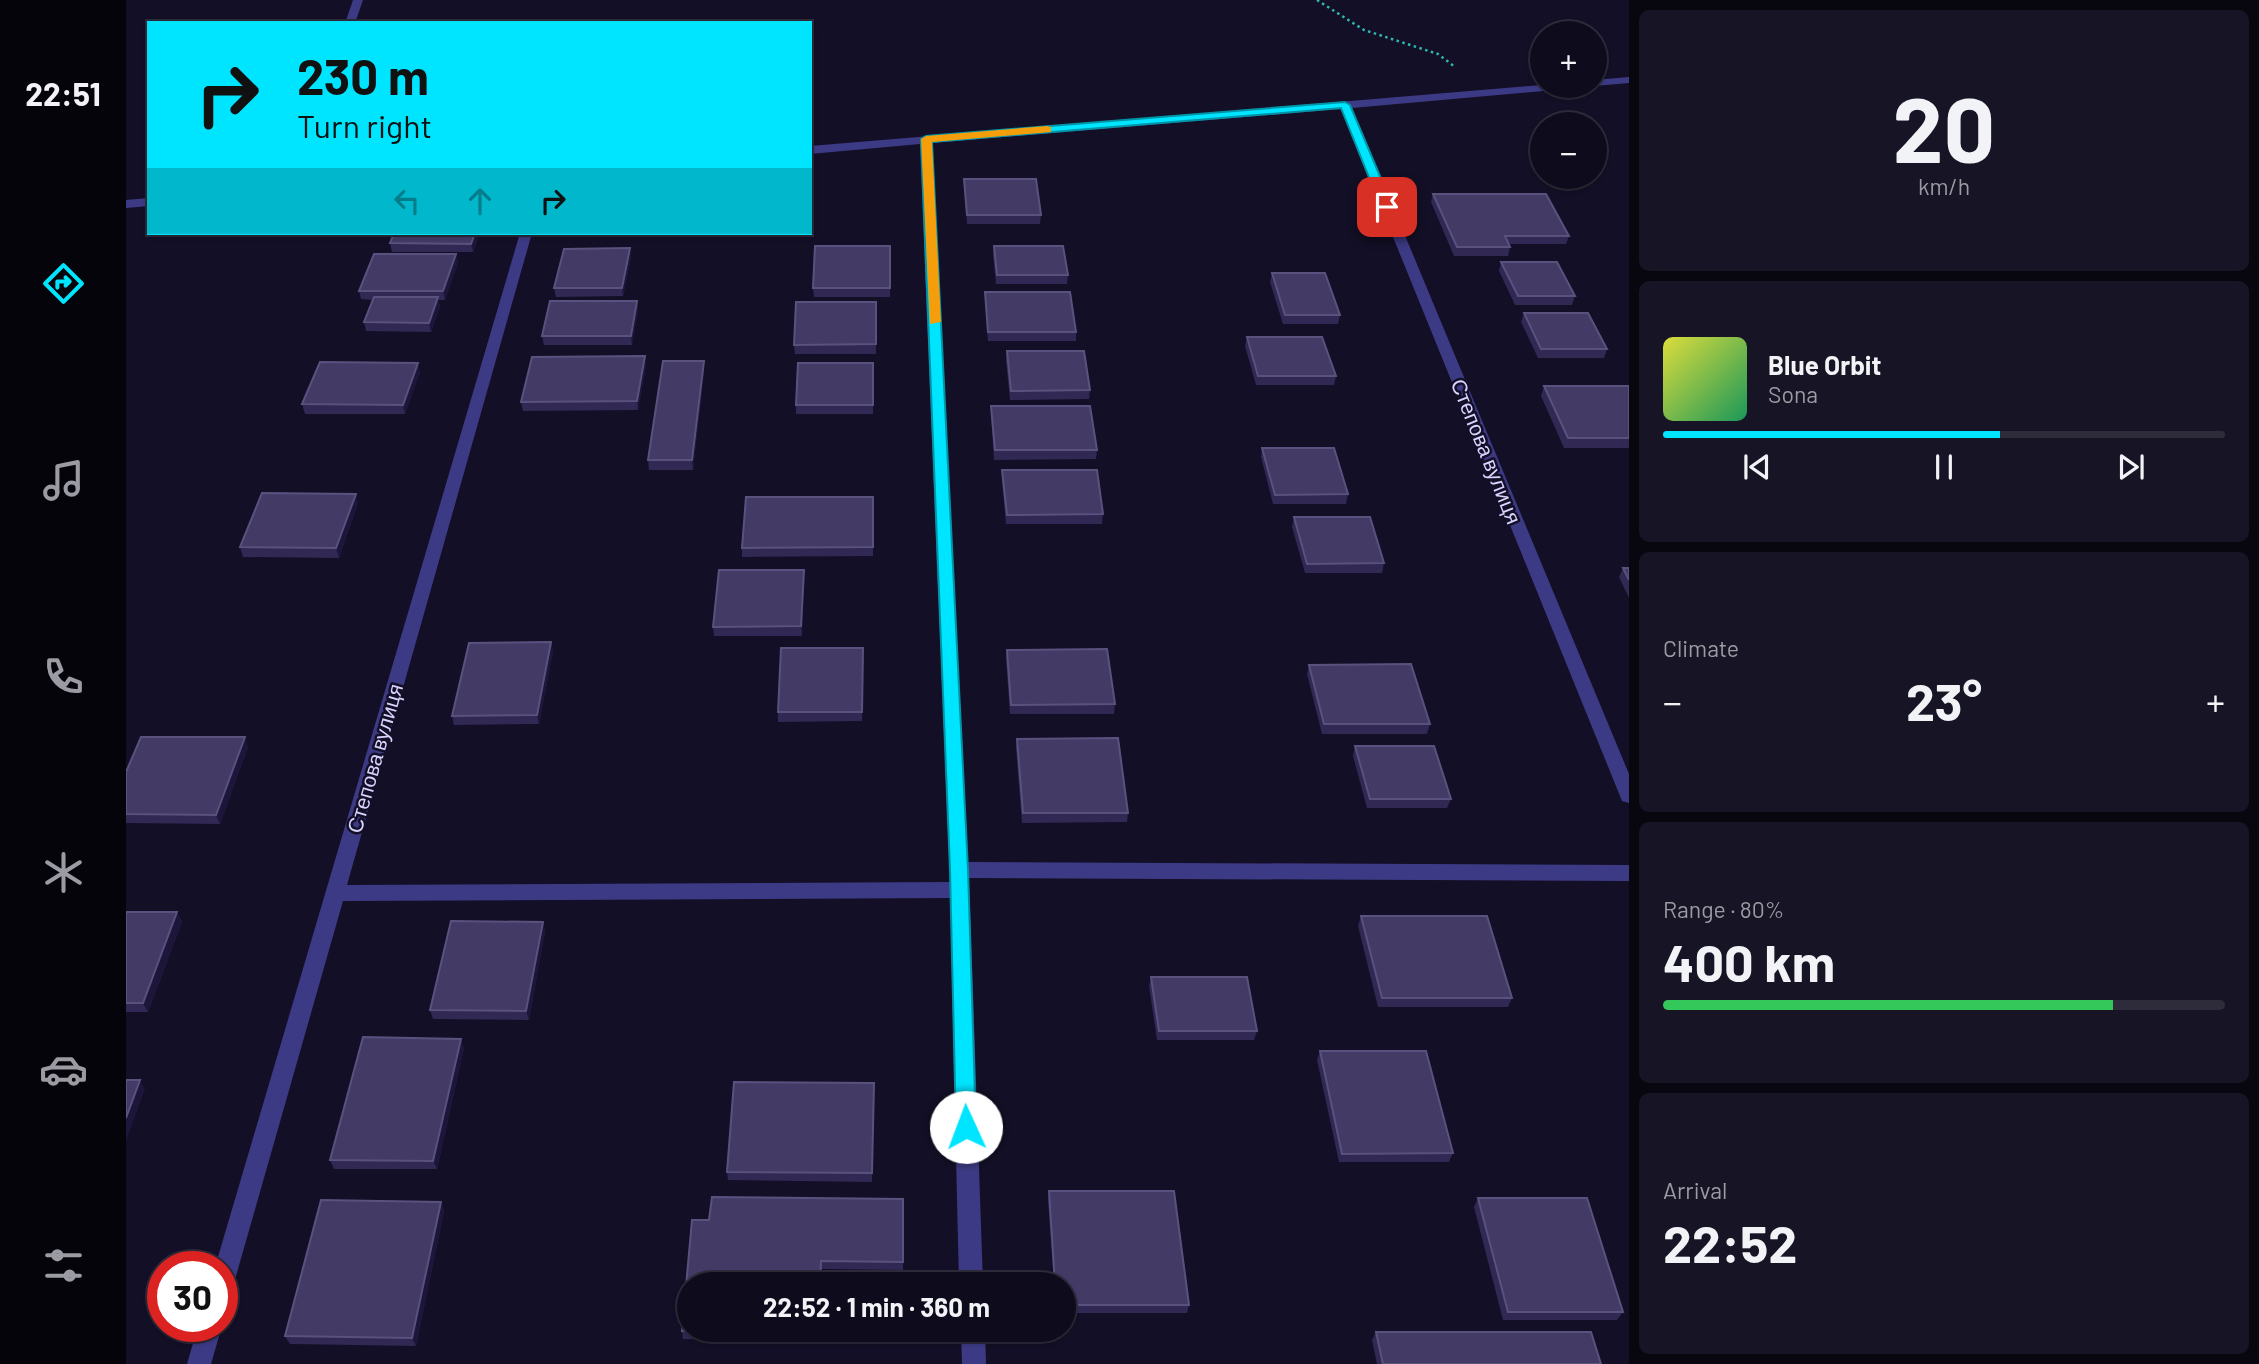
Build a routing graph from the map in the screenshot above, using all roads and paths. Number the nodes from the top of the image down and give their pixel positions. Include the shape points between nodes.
1 (358, 0) edge
2 (1317, 0) edge
3 (351, 21) edge
4 (1629, 80) edge
5 (1607, 82) edge
6 (1530, 89) edge
7 (1510, 91) junction
8 (1345, 105) junction
9 (926, 139) junction
10 (812, 150) edge
11 (147, 202) edge
12 (126, 204) edge
13 (525, 235) edge
14 (1629, 796) edge
15 (1629, 873) edge
16 (959, 880) junction
17 (335, 893) junction
18 (231, 1251) edge
19 (971, 1272) edge
20 (205, 1342) edge
21 (973, 1342) edge
22 (199, 1364) edge
23 (974, 1364) edge

1 - 3 street
2 - 7 path via 1364,30 1438,54 1461,71
4 - 5 street
6 - 7 street
7 - 8 street
8 - 9 street
8 - 14 street, Степова вулиця
9 - 10 street
9 - 16 street
11 - 12 street
13 - 17 street, Степова вулиця
15 - 16 street
16 - 17 street
16 - 19 street
17 - 18 street, Степова вулиця
20 - 22 street
21 - 23 street

